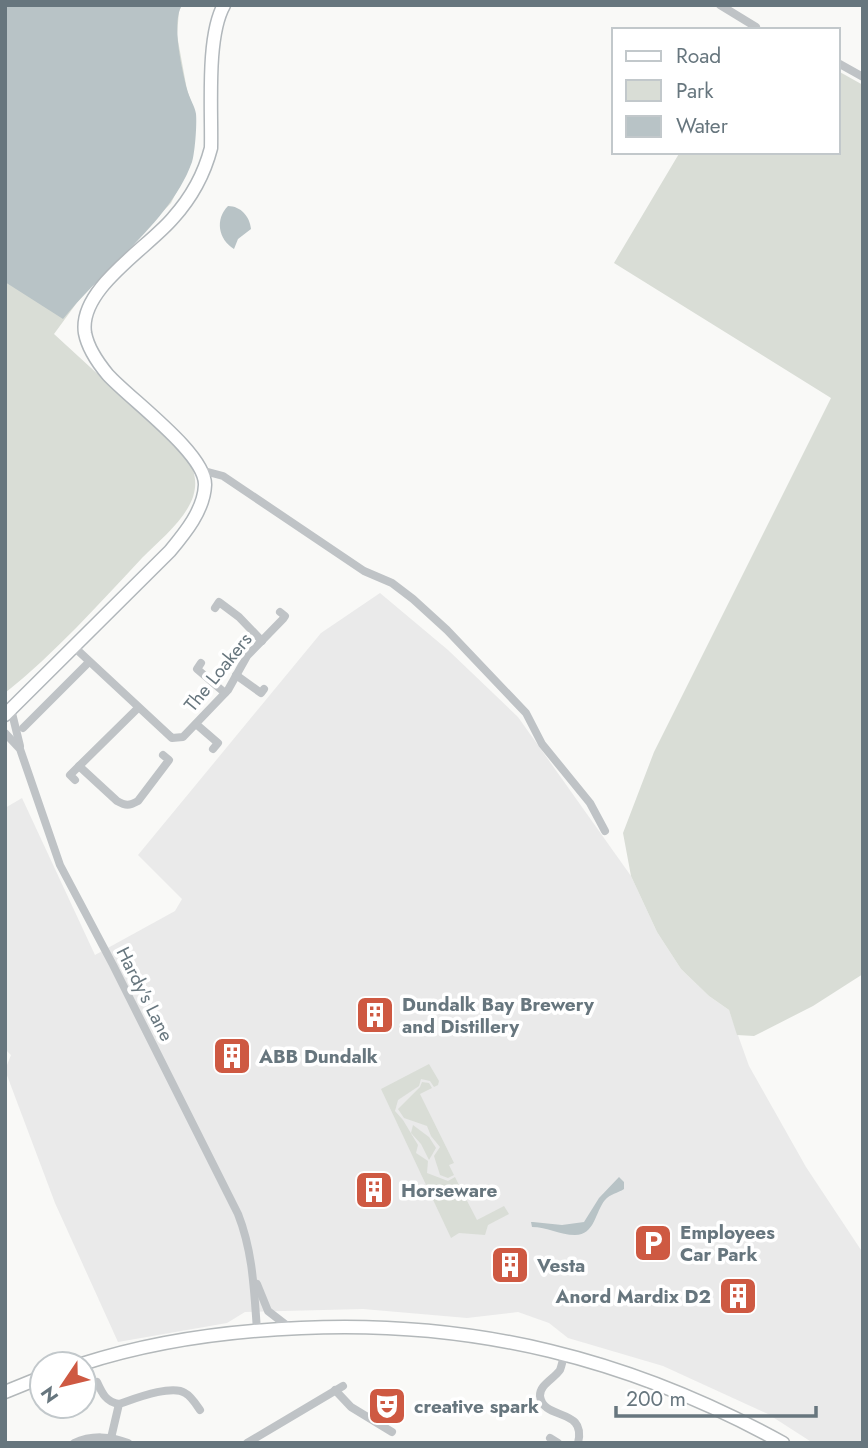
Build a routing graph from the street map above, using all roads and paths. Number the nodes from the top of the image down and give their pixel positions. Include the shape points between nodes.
1 (224, 5) edge
2 (720, 5) edge
3 (756, 27) dead end
4 (840, 64) edge
5 (863, 78) edge
6 (203, 474) junction
7 (215, 608) dead end
8 (279, 612) dead end
9 (262, 641) junction
10 (73, 646) junction
11 (89, 662) junction
12 (201, 663) dead end
13 (236, 675) junction
14 (264, 689) dead end
15 (225, 693) junction
16 (138, 708) junction
17 (8, 712) edge
18 (196, 724) junction
19 (23, 728) dead end
20 (5, 733) edge
21 (20, 749) junction
22 (213, 749) dead end
23 (163, 755) dead end
24 (79, 766) junction
25 (75, 780) dead end
26 (606, 831) dead end
27 (253, 1272) junction
28 (290, 1328) junction
29 (257, 1330) junction
30 (565, 1353) junction
31 (98, 1360) edge
32 (28, 1383) edge
33 (98, 1384) edge
34 (5, 1392) edge
35 (119, 1404) junction
36 (200, 1409) dead end
37 (392, 1432) dead end
38 (120, 1440) edge
39 (74, 1443) edge
40 (247, 1443) edge
41 (578, 1443) edge
42 (783, 1443) edge

1 - 6 main road via 214,43 207,164 172,220 102,287 91,303 85,331 88,346 105,371 192,455
2 - 3 street
4 - 5 street
6 - 10 main road via 203,496 181,537
6 - 26 street via 223,476 413,599 526,713 535,734 590,803
7 - 9 street via 219,602 230,609
8 - 9 street, The Loakers via 285,616
9 - 13 street, The Loakers
10 - 11 street, The Loakers
10 - 17 main road
11 - 16 street, The Loakers
11 - 19 street
12 - 15 street via 197,668
13 - 14 street via 261,693
13 - 15 street, The Loakers
15 - 18 street, The Loakers
16 - 18 street, The Loakers via 172,738 183,737
16 - 24 street
17 - 21 street
18 - 22 street via 218,743
20 - 21 street, Hardy's Lane
21 - 27 street, Hardy's Lane via 60,865 214,1165 245,1233
23 - 24 street via 169,760 138,801 124,806
24 - 25 street via 70,775
27 - 28 street, Hardy's Lane via 268,1311
27 - 29 street, Hardy's Lane
28 - 29 main road
28 - 30 main road via 411,1328 495,1338
29 - 31 main road via 181,1340
30 - 41 street via 560,1370 540,1394 544,1405 578,1424
30 - 42 main road via 659,1384
32 - 34 main road
33 - 35 street via 111,1402
35 - 36 street via 177,1390
35 - 38 street
37 - 40 street via 351,1407 339,1388
38 - 39 street via 84,1438

